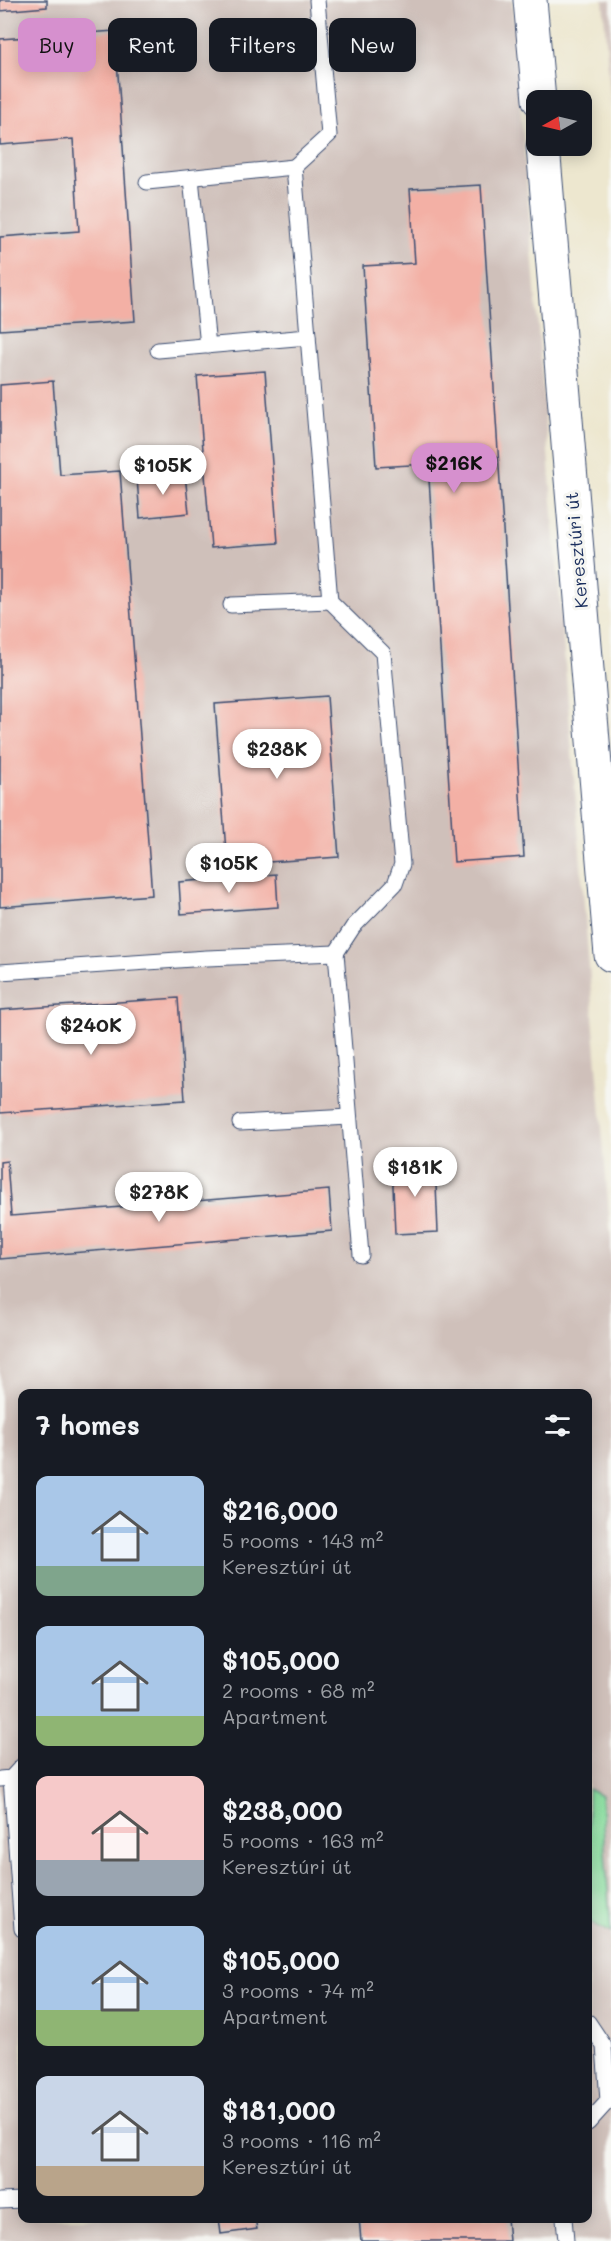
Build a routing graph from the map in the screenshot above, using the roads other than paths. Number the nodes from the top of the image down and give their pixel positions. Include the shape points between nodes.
1 (317, 0) edge
2 (530, 0) edge
3 (538, 90) edge
4 (544, 156) edge
5 (294, 167) junction
6 (191, 178) junction
7 (147, 182) dead end
8 (308, 337) junction
9 (208, 346) junction
10 (158, 350) dead end
11 (330, 601) junction
12 (231, 605) dead end
13 (336, 954) junction
14 (611, 955) edge
15 (0, 972) edge
16 (349, 1117) junction
17 (240, 1123) dead end
18 (361, 1255) dead end
19 (18, 1769) edge
20 (5, 1779) edge
21 (18, 1894) edge
22 (592, 2028) edge
23 (592, 2119) edge
24 (18, 2200) edge
25 (0, 2201) edge
26 (564, 2223) edge
27 (566, 2241) edge

1 - 5 lane via 329,135
2 - 3 main road
4 - 14 main road, Keresztúri út
5 - 6 lane
5 - 8 lane
6 - 7 lane
6 - 9 lane
8 - 9 lane
8 - 11 lane
9 - 10 lane
11 - 12 lane
11 - 13 lane via 383,653 402,864 395,884 353,927
13 - 15 lane
13 - 16 lane
16 - 17 lane
16 - 18 lane
19 - 20 lane
20 - 21 lane
22 - 23 lane via 604,2046 608,2101
24 - 25 lane
26 - 27 lane

